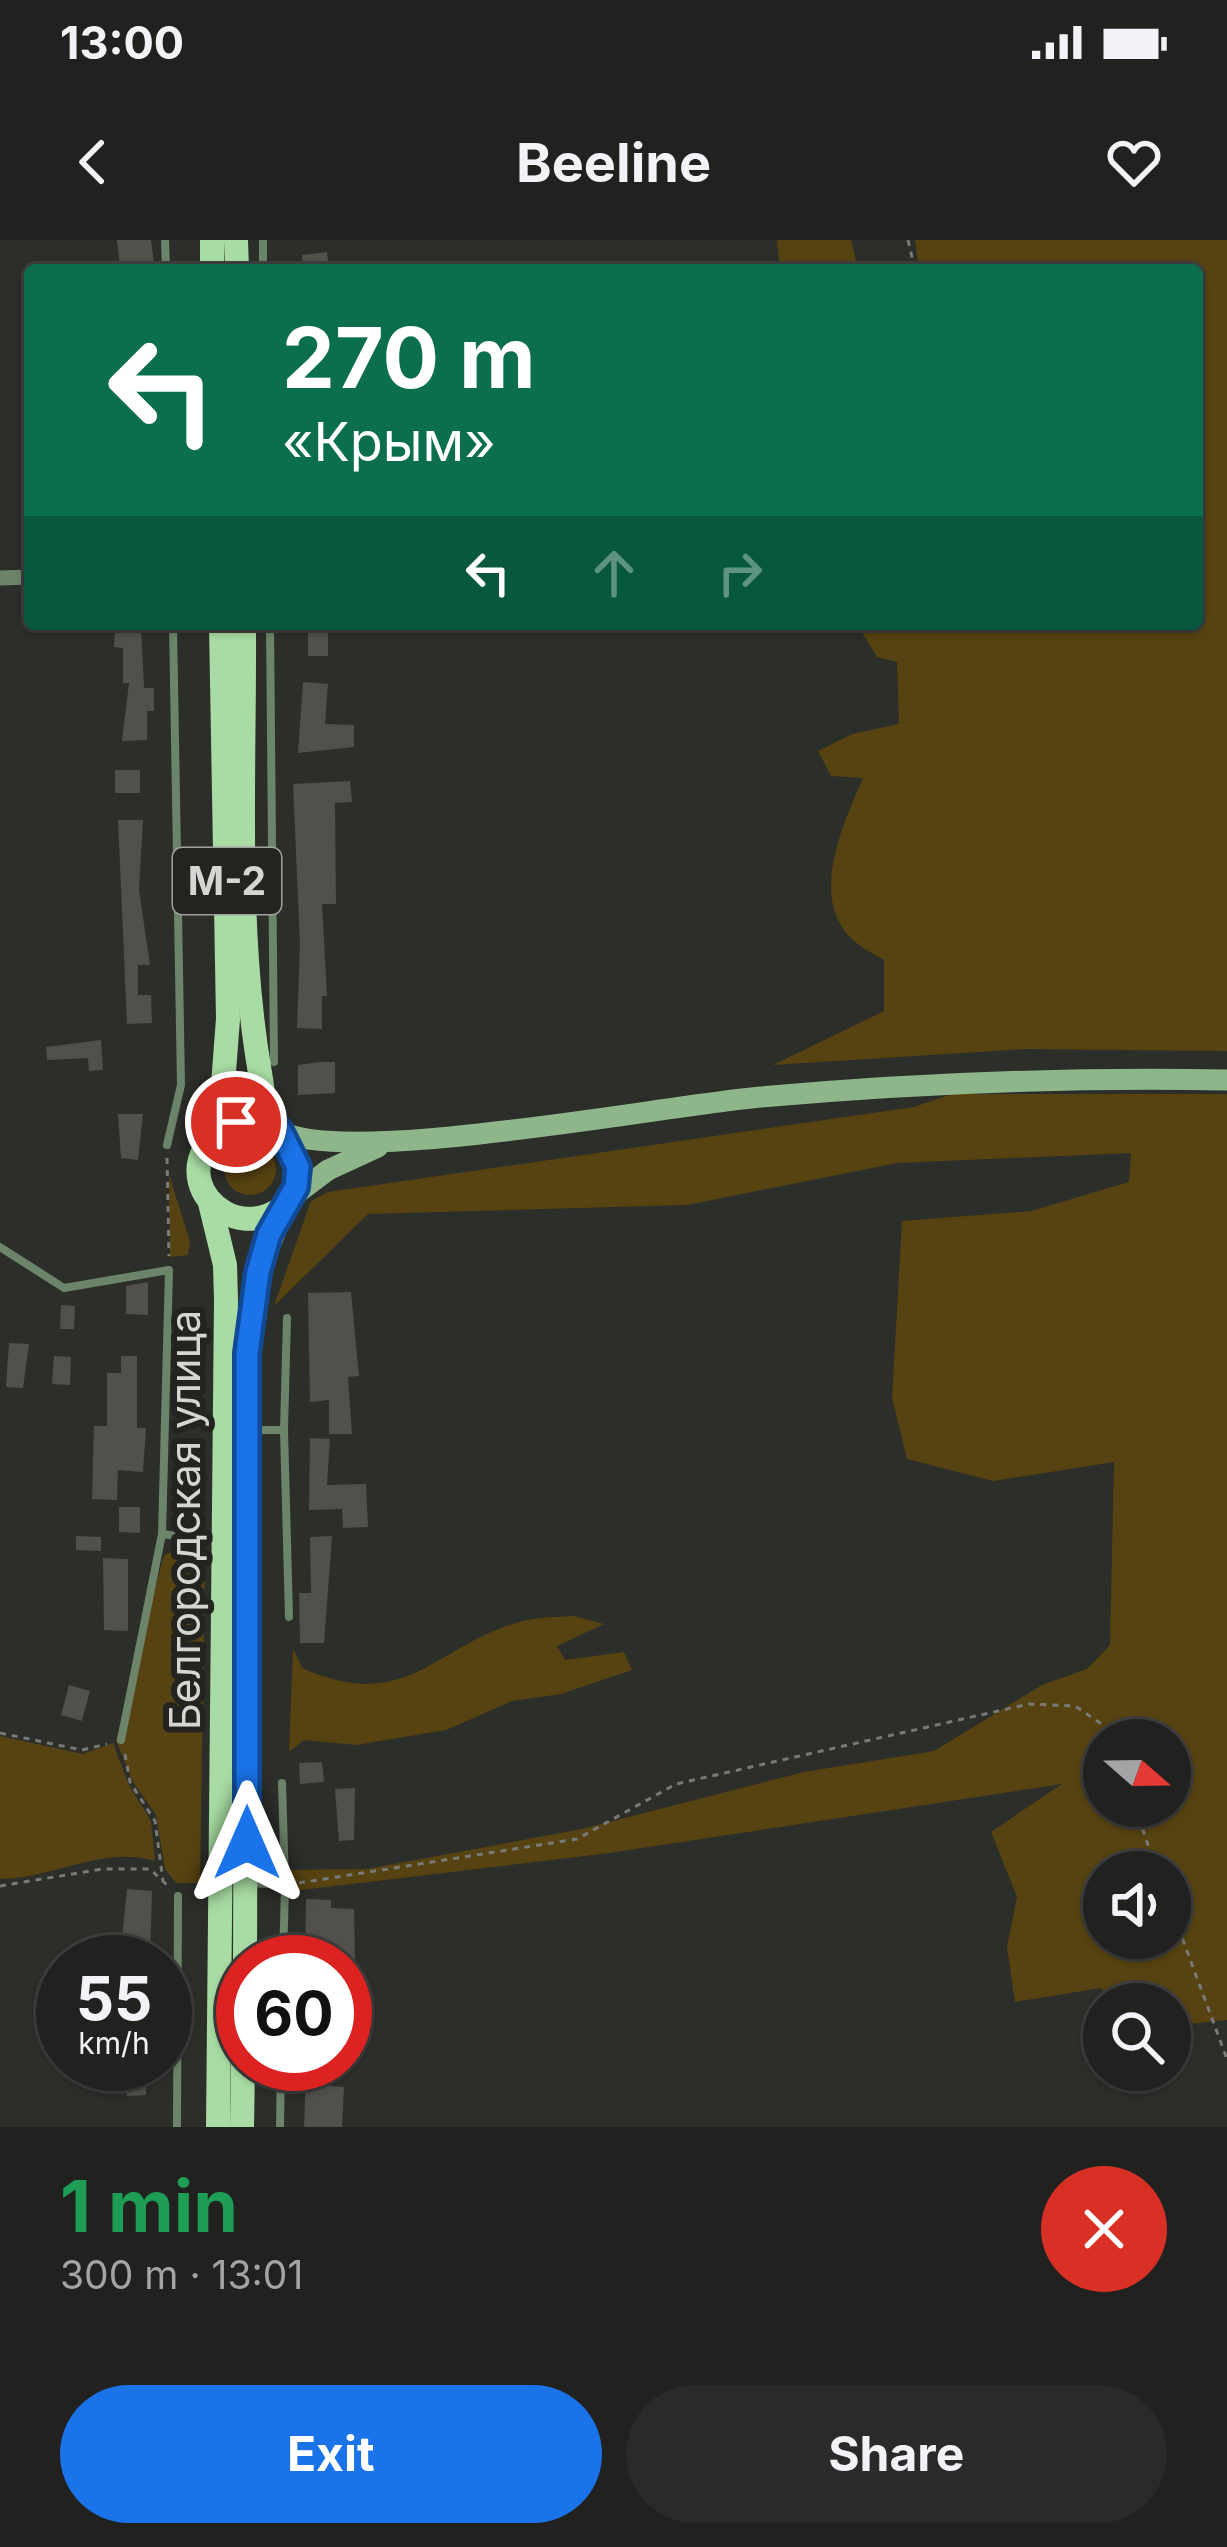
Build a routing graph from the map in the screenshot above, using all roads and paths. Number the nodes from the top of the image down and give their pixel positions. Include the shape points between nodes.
1 (173, 630) edge
2 (221, 630) edge
3 (244, 630) edge
4 (270, 630) edge
5 (274, 1062) dead end
6 (1227, 1079) edge
7 (277, 1129) junction
8 (212, 1136) junction
9 (390, 1142) junction
10 (166, 1145) joint
11 (287, 1202) junction
12 (211, 1203) junction
13 (0, 1247) edge
14 (169, 1270) junction
15 (287, 1318) dead end
16 (246, 1430) junction
17 (284, 1430) junction
18 (162, 1534) junction
19 (224, 1542) junction
20 (289, 1618) dead end
21 (1094, 1719) edge
22 (0, 1733) edge
23 (121, 1740) junction
24 (282, 1783) dead end
25 (163, 1881) junction
26 (246, 1883) junction
27 (285, 1885) junction
28 (0, 1886) edge
29 (178, 1896) joint
30 (245, 1935) edge
31 (284, 1935) edge
32 (1191, 1958) edge
33 (1227, 2059) edge
34 (243, 2091) edge
35 (281, 2091) edge
36 (177, 2127) edge
37 (218, 2127) edge
38 (242, 2127) edge
39 (280, 2127) edge

1 - 10 lane via 181,1085
2 - 8 main road, М-2 via 228,1019
3 - 7 main road, М-2 via 252,1018
4 - 5 lane
6 - 9 main road via 1033,1077 848,1090
7 - 8 main road via 236,1122
7 - 9 main road via 326,1144
7 - 11 main road, М-2 via 298,1167
8 - 12 main road, М-2 via 199,1170
9 - 11 main road via 328,1169
10 - 14 path
11 - 12 main road via 250,1219
11 - 16 main road, Белгородская улица / М-2 via 258,1272
12 - 19 main road, Белгородская улица / М-2 via 225,1265
13 - 14 lane via 64,1288
14 - 18 lane
15 - 17 lane
16 - 17 lane
16 - 26 main road, Белгородская улица / М-2
17 - 20 lane
18 - 19 lane
18 - 23 lane
19 - 37 main road, Белгородская улица / М-2
21 - 27 path via 1075,1706 1029,1704 676,1784 577,1839
22 - 23 path via 82,1750
23 - 25 path via 130,1783 155,1821
24 - 27 lane
25 - 28 path via 150,1869 102,1869
25 - 29 path
26 - 27 lane
26 - 30 main road, Белгородская улица / М-2
27 - 31 lane
29 - 36 lane
32 - 33 path
34 - 38 main road
35 - 39 lane

